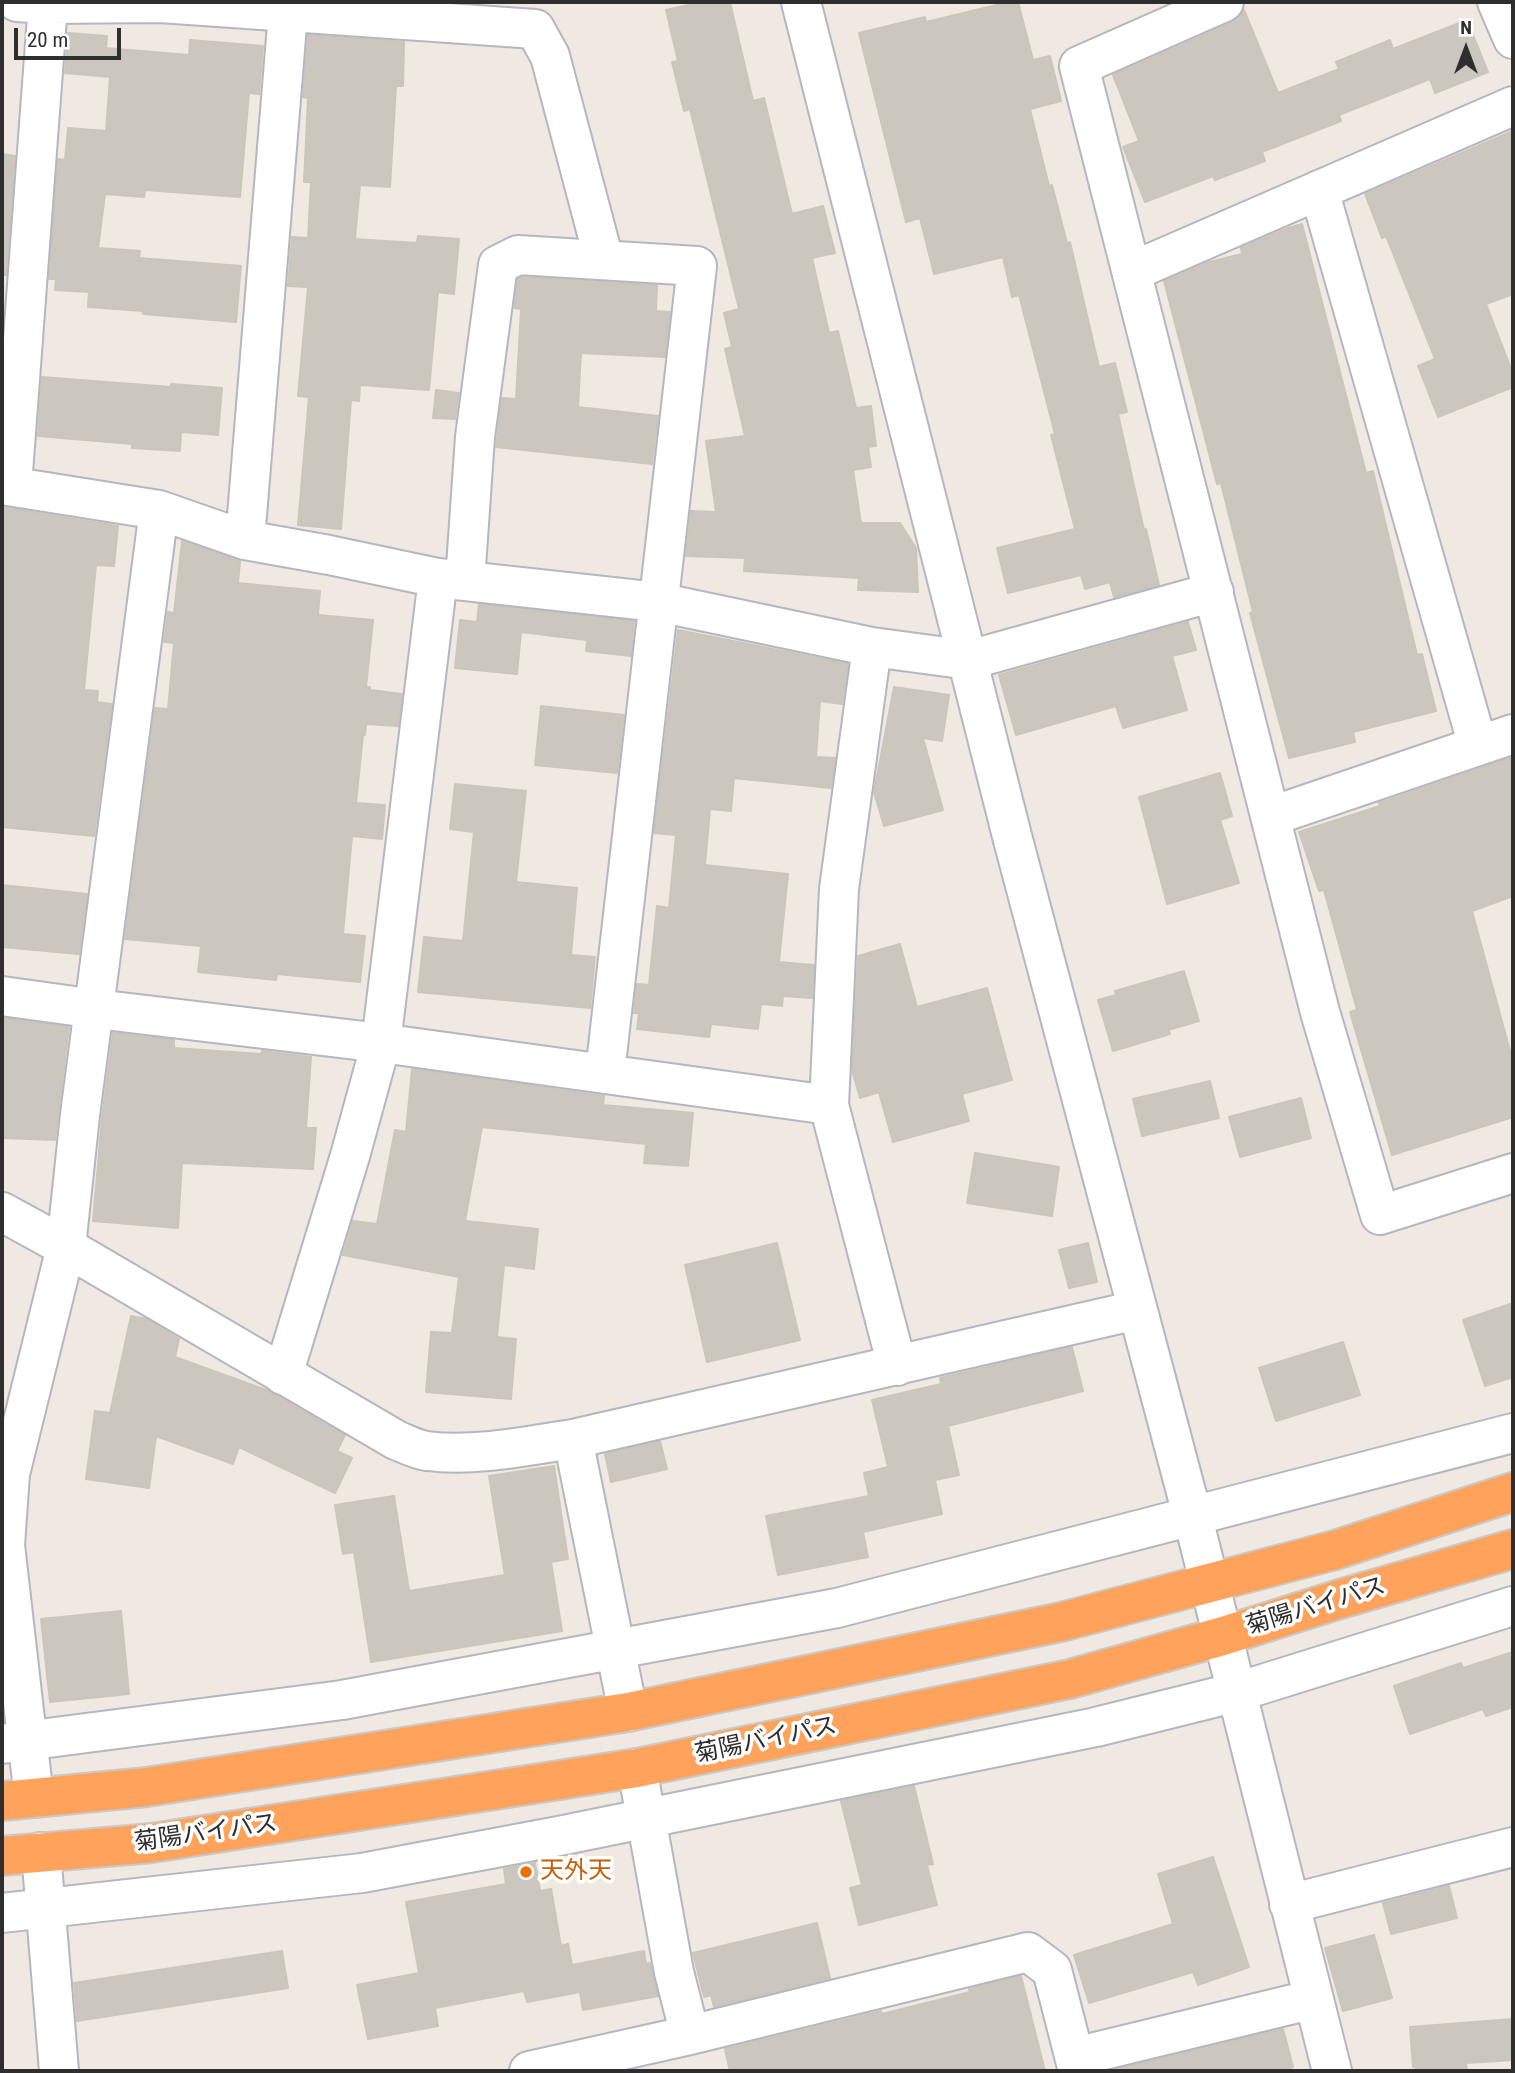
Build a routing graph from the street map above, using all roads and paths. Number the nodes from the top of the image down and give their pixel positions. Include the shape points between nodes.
1 (160, 2) edge
2 (801, 2) edge
3 (1224, 2) edge
4 (1497, 2) edge
5 (32, 3) edge
6 (288, 13) junction
7 (1513, 39) edge
8 (1513, 106) edge
9 (1319, 190) junction
10 (604, 260) junction
11 (1133, 271) junction
12 (13, 315) edge
13 (7, 485) edge
14 (159, 510) junction
15 (245, 540) junction
16 (452, 580) junction
17 (1214, 592) junction
18 (658, 602) junction
19 (872, 647) junction
20 (969, 660) junction
21 (1513, 734) edge
22 (1478, 747) junction
23 (1272, 816) junction
24 (2, 996) edge
25 (96, 1009) junction
26 (381, 1043) junction
27 (605, 1073) junction
28 (829, 1105) junction
29 (1513, 1173) edge
30 (2, 1212) edge
31 (66, 1247) junction
32 (1138, 1310) junction
33 (897, 1366) junction
34 (283, 1375) junction
35 (1513, 1433) edge
36 (573, 1439) junction
37 (1513, 1492) edge
38 (1193, 1518) junction
39 (1513, 1549) edge
40 (1210, 1583) junction
41 (1513, 1606) edge
42 (1223, 1636) junction
43 (617, 1649) junction
44 (1237, 1692) junction
45 (628, 1712) junction
46 (14, 1743) edge
47 (637, 1768) junction
48 (18, 1800) edge
49 (646, 1817) junction
50 (1513, 1847) edge
51 (41, 1852) junction
52 (2, 1856) edge
53 (1289, 1904) junction
54 (45, 1909) junction
55 (2, 1913) edge
56 (1314, 1999) junction
57 (690, 2035) junction
58 (1076, 2064) edge
59 (59, 2071) edge
60 (529, 2071) edge
61 (1332, 2071) edge

1 - 5 street
1 - 6 street
2 - 20 street
3 - 11 street via 1079,66
4 - 7 street
5 - 12 street
6 - 10 street via 535,29 550,56
6 - 15 street
8 - 9 street
9 - 11 street
9 - 22 street
10 - 16 street via 518,255 498,265
10 - 18 street via 696,266
11 - 17 street
12 - 13 street
13 - 14 street
14 - 15 street
14 - 25 street
15 - 16 street
16 - 18 street
16 - 26 street
17 - 20 street
17 - 23 street
18 - 19 street
18 - 27 street
19 - 20 street
19 - 28 street via 839,889
20 - 32 street
21 - 22 street
22 - 23 street
23 - 29 street via 1320,1012 1380,1215
24 - 25 street
25 - 26 street
25 - 31 street
26 - 27 street
26 - 34 street
27 - 28 street
28 - 33 street
30 - 31 street
31 - 34 street
31 - 46 street via 10,1474 5,1545
32 - 33 street
32 - 38 street
33 - 36 street
34 - 36 street via 396,1440 425,1451 507,1449
35 - 38 street
36 - 43 street
37 - 40 highway, 菊陽バイパス via 1335,1550
38 - 40 street
38 - 43 street via 837,1608
39 - 42 highway, 菊陽バイパス
40 - 42 street
40 - 45 highway, 菊陽バイパス via 1061,1622
41 - 44 street
42 - 44 street
42 - 47 highway, 菊陽バイパス via 1070,1679
43 - 45 street
43 - 46 street via 342,1700
44 - 49 street via 1096,1727
44 - 53 street
45 - 48 highway, 菊陽バイパス via 147,1787
46 - 48 street
47 - 49 street
47 - 51 highway, 菊陽バイパス via 152,1843
49 - 54 street via 362,1873
49 - 57 street
50 - 53 street
51 - 52 highway, 菊陽バイパス
51 - 54 street
53 - 56 street
54 - 55 street
54 - 59 street
56 - 58 street
56 - 61 street
57 - 58 street via 1028,1952 1052,1970
57 - 60 street

